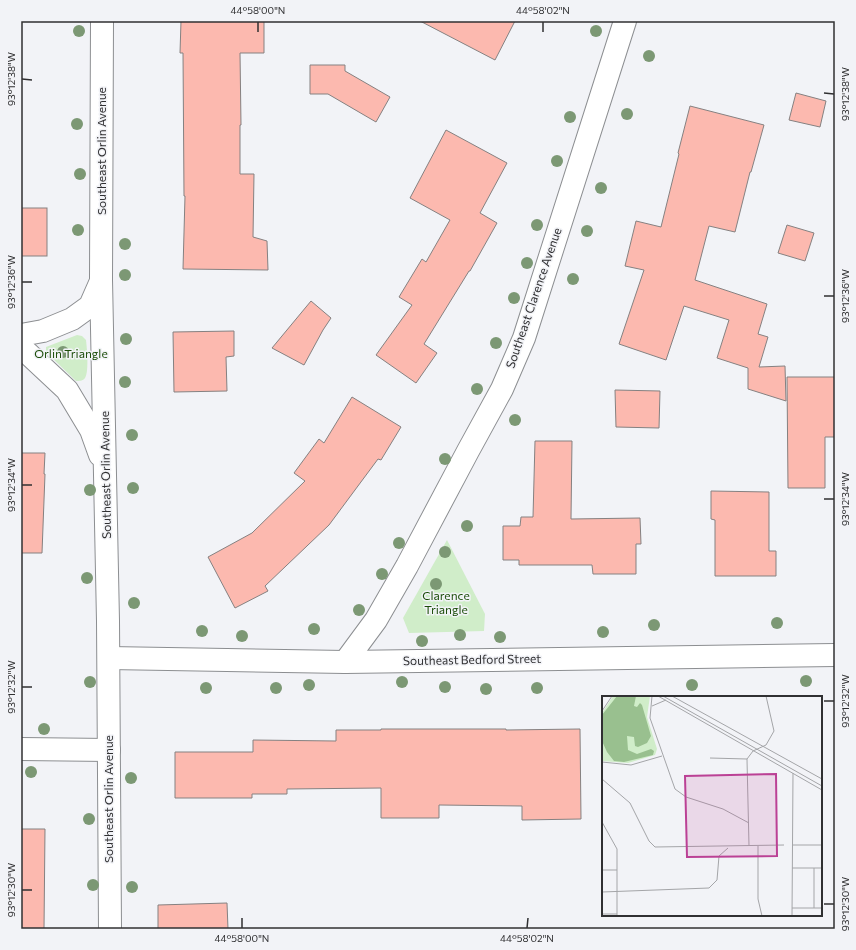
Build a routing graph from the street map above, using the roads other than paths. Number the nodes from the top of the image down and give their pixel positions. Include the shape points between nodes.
1 (102, 21) edge
2 (625, 21) edge
3 (101, 280) junction
4 (21, 335) edge
5 (21, 347) edge
6 (106, 469) junction
7 (835, 655) edge
8 (109, 658) junction
9 (345, 662) junction
10 (21, 749) edge
11 (109, 750) junction
12 (110, 929) edge

1 - 3 street, Southeast Orlin Avenue
2 - 9 street, Southeast Clarence Avenue via 524,338 502,389 376,620
3 - 4 street via 90,306 72,319 44,331
3 - 6 street, Southeast Orlin Avenue
5 - 6 street via 67,390 91,430
6 - 8 street, Southeast Orlin Avenue
7 - 9 street, Southeast Bedford Street
8 - 9 street, Southeast Bedford Street
8 - 11 street, Southeast Orlin Avenue
10 - 11 street
11 - 12 street, Southeast Orlin Avenue

